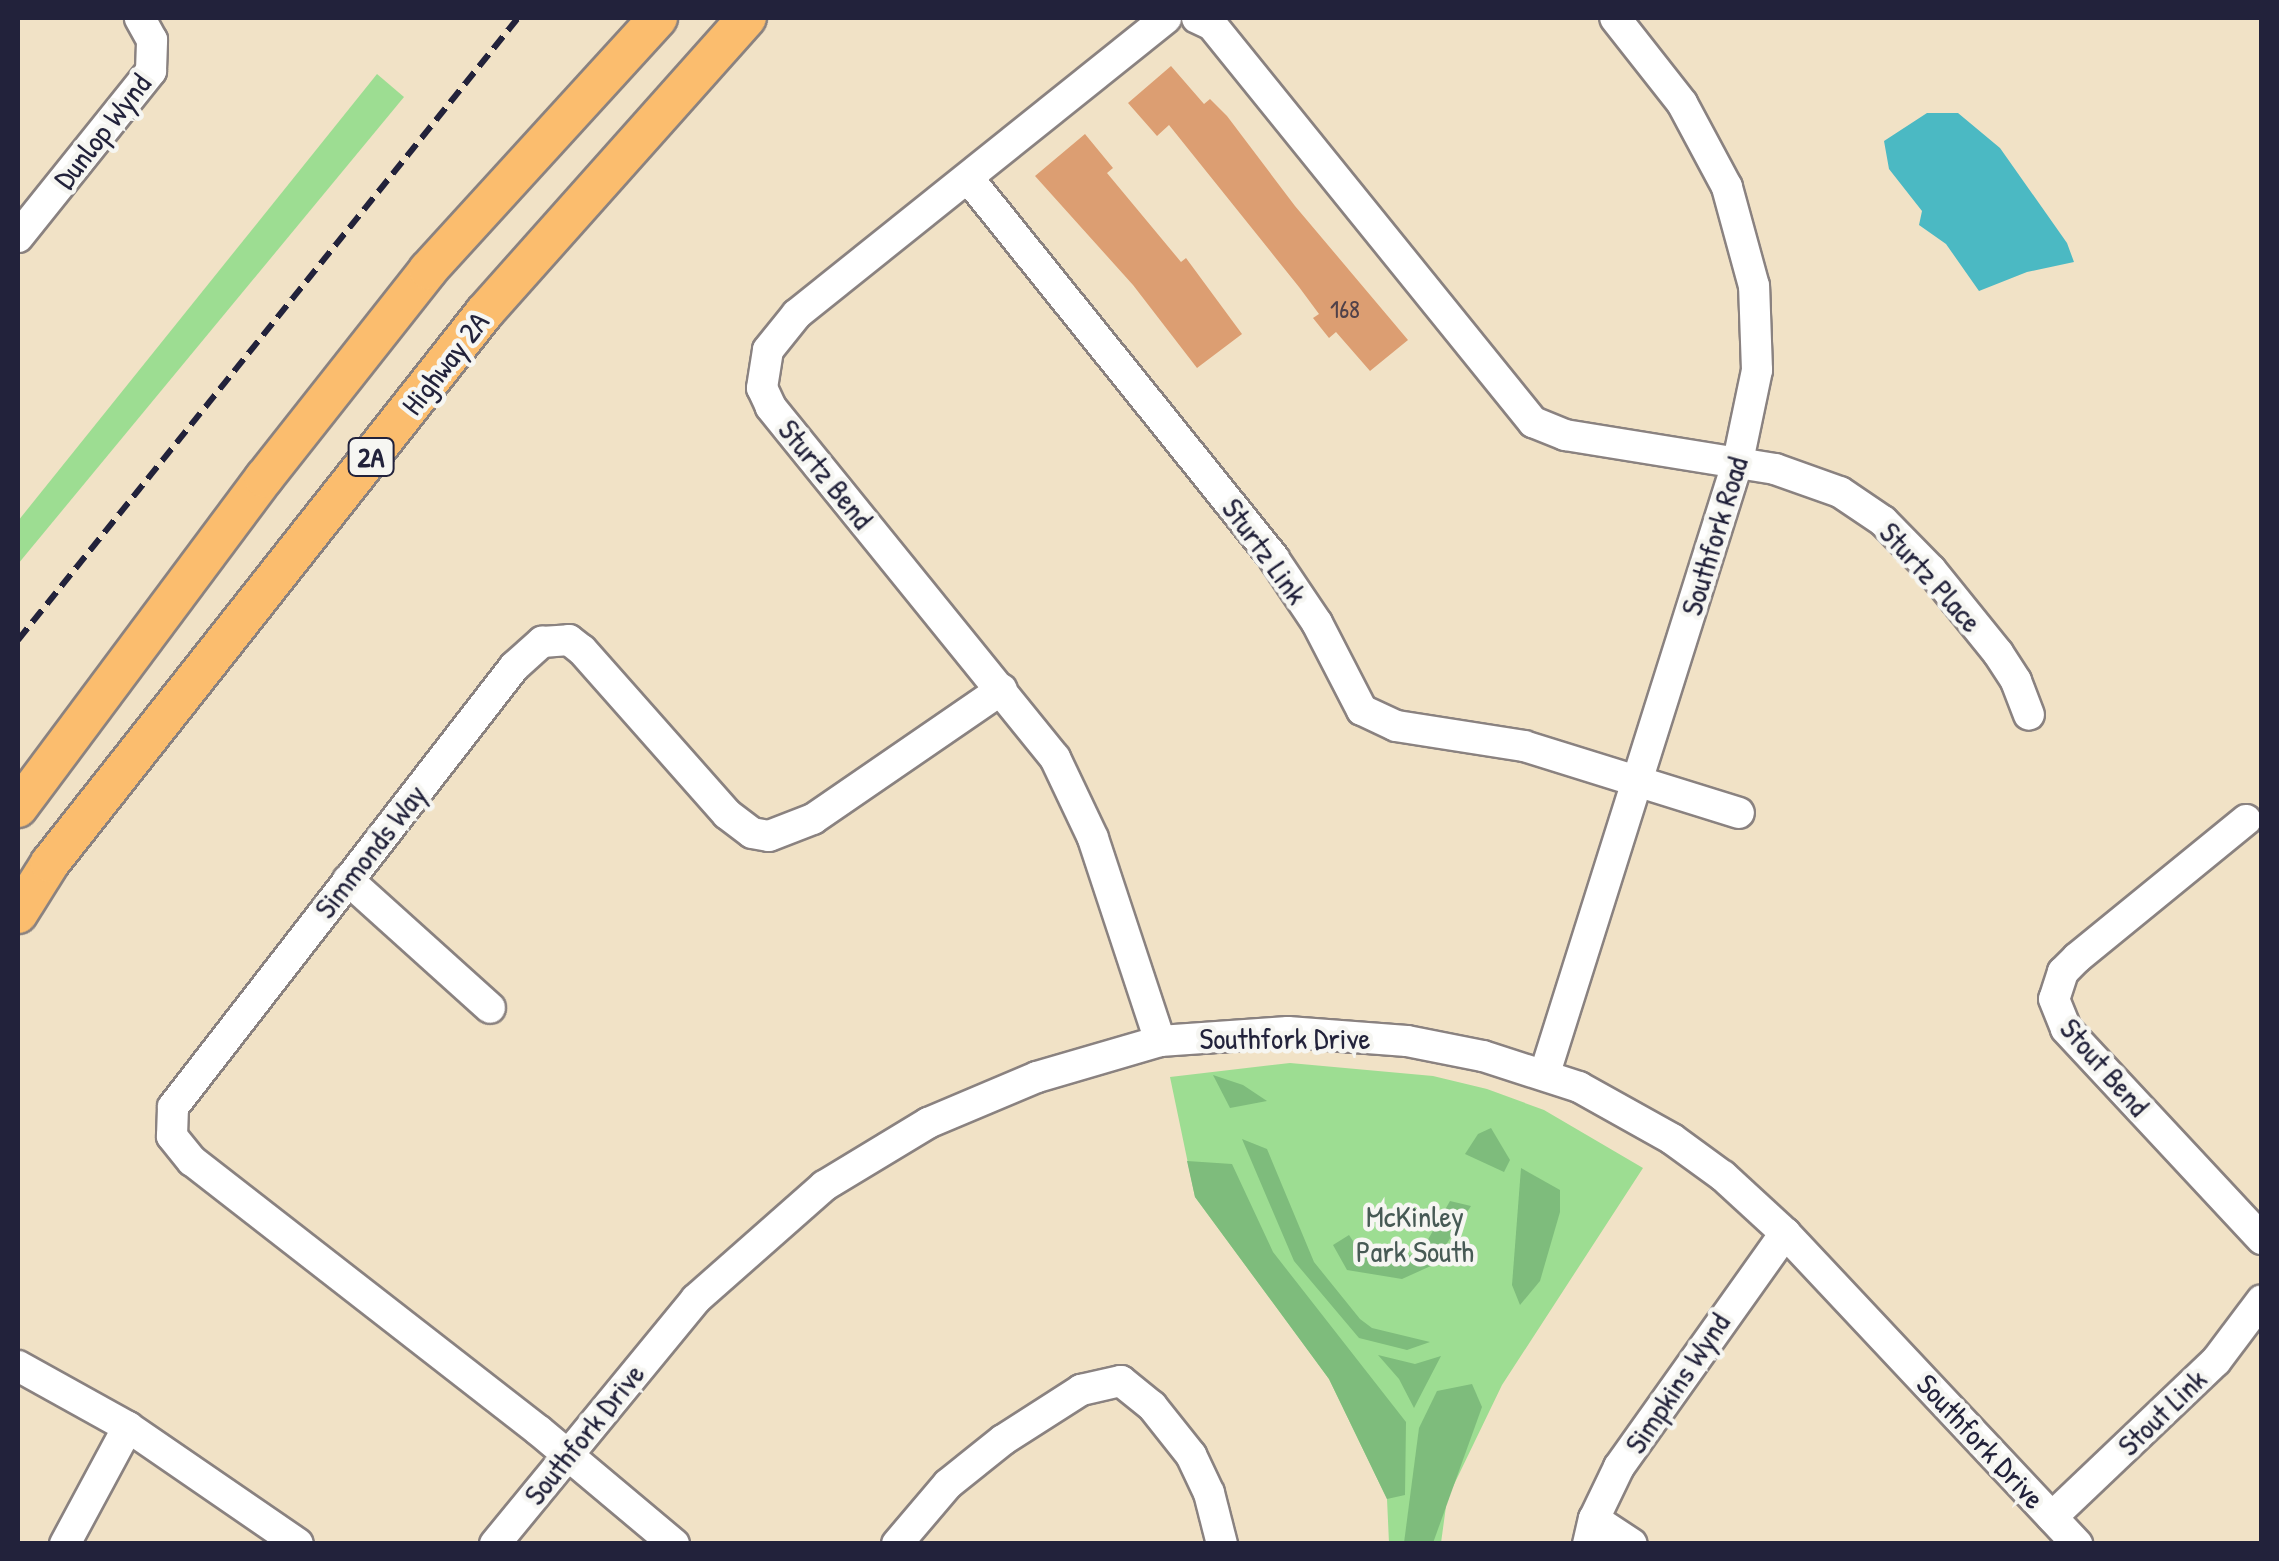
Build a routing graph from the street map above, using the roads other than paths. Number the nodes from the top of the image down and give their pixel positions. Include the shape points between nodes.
1 (140, 18) edge
2 (658, 18) edge
3 (747, 18) edge
4 (1166, 18) edge
5 (1198, 18) edge
6 (1615, 18) edge
7 (969, 179) junction
8 (18, 236) edge
9 (1738, 461) junction
10 (1002, 689) junction
11 (2029, 715) dead end
12 (1638, 780) junction
13 (18, 808) edge
14 (1738, 813) dead end
15 (2246, 820) dead end
16 (348, 880) junction
17 (18, 914) edge
18 (490, 1008) dead end
19 (1160, 1041) junction
20 (1545, 1073) junction
21 (1785, 1234) junction
22 (2262, 1239) edge
23 (2262, 1300) edge
24 (18, 1366) edge
25 (128, 1427) junction
26 (567, 1454) junction
27 (2052, 1516) junction
28 (1591, 1531) edge
29 (65, 1544) edge
30 (298, 1544) edge
31 (495, 1544) edge
32 (674, 1544) edge
33 (897, 1544) edge
34 (1222, 1544) edge
35 (1632, 1544) edge
36 (2077, 1544) edge

1 - 8 street, Dunlop Wynd via 152,40 151,71
2 - 13 main road, 2A via 428,270
3 - 17 main road, Highway 2A / 2A via 484,313 50,864
4 - 7 street, Sturtz Bend
5 - 9 street via 1212,25 1533,422 1565,435
6 - 9 street, Southfork Road via 1698,128 1741,230 1758,337
7 - 10 street, Sturtz Bend via 779,331 762,366 762,388
7 - 12 street, Sturtz Link via 1274,559 1362,710 1396,726 1524,746
9 - 11 street, Sturtz Place via 1826,486 1883,521 1998,652
9 - 12 street, Southfork Road
10 - 16 street, Simmonds Way via 813,820 769,836 752,833 727,814 582,650 568,640 542,642 514,667
10 - 19 street, Sturtz Bend via 1055,758 1080,808
12 - 14 street, Sturtz Link
12 - 20 street, Southfork Road
15 - 22 street, Stout Bend via 2076,958 2054,999 2066,1028
16 - 18 street
16 - 26 street, Simmonds Way via 182,1094 170,1121 172,1136 192,1161
19 - 20 street, Southfork Drive via 1231,1033 1343,1034 1445,1048
19 - 26 street, Southfork Drive via 980,1099 824,1186 696,1299
20 - 21 street, Southfork Drive via 1672,1140
21 - 27 street, Southfork Drive
21 - 28 street, Simpkins Wynd via 1619,1468
23 - 27 street, Stout Link via 2216,1361
24 - 25 street
25 - 29 street
25 - 30 street
26 - 31 street, Southfork Drive
26 - 32 street
27 - 36 street, Southfork Drive
28 - 35 street
33 - 34 street via 948,1484 988,1451 1082,1390 1121,1381 1152,1406 1191,1455

